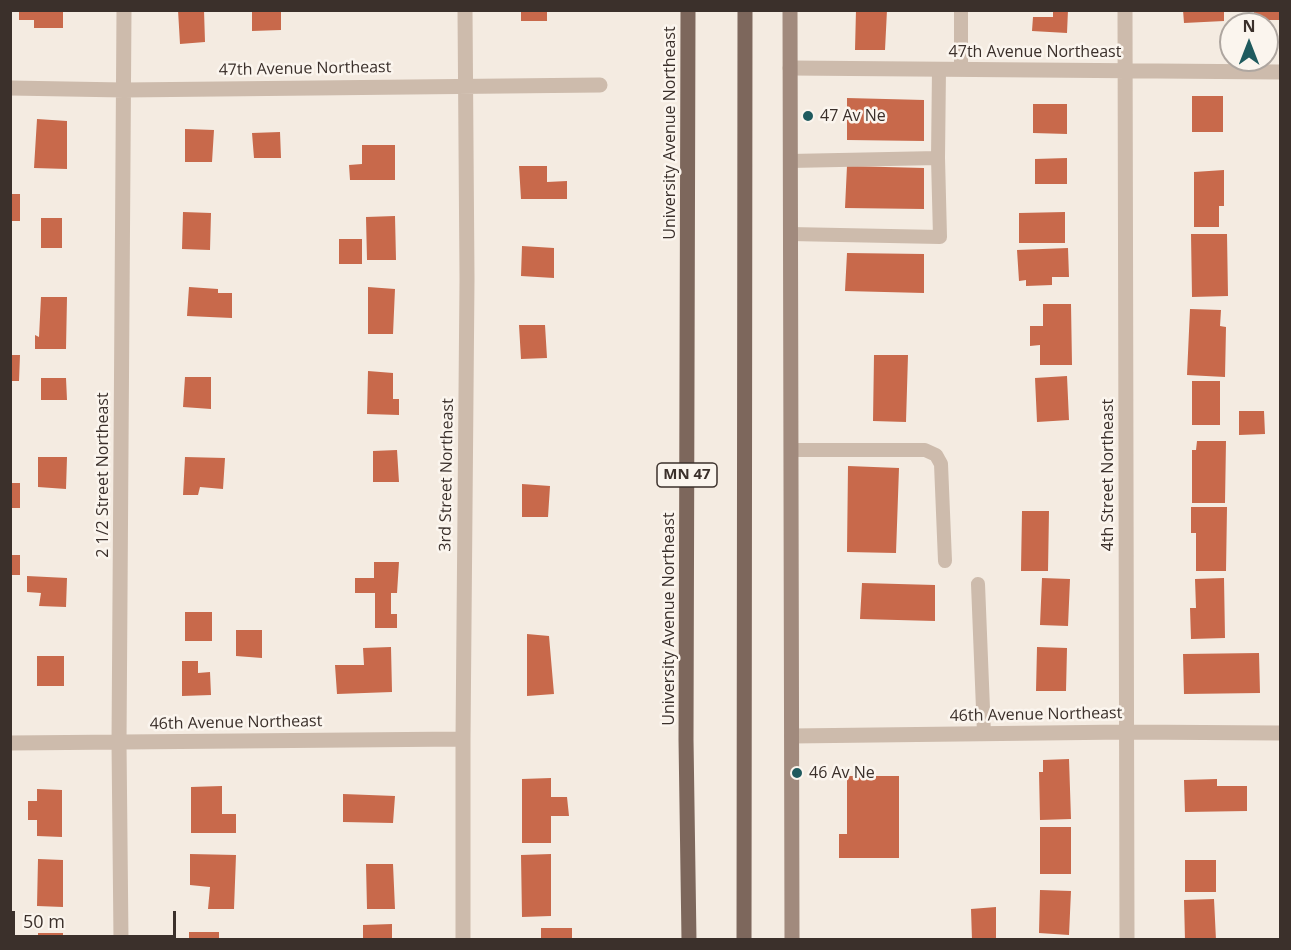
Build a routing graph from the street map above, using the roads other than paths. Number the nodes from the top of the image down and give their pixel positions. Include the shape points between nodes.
1 (124, 10) edge
2 (465, 10) edge
3 (688, 10) edge
4 (746, 10) edge
5 (790, 10) edge
6 (961, 10) edge
7 (1125, 10) edge
8 (790, 68) junction
9 (939, 69) junction
10 (961, 69) junction
11 (1125, 70) junction
12 (1281, 72) edge
13 (464, 85) junction
14 (600, 85) dead end
15 (10, 88) edge
16 (124, 90) junction
17 (938, 158) junction
18 (790, 161) junction
19 (790, 234) junction
20 (791, 450) junction
21 (945, 561) dead end
22 (978, 584) dead end
23 (1126, 732) junction
24 (1281, 733) edge
25 (984, 734) junction
26 (792, 736) junction
27 (463, 739) junction
28 (118, 742) junction
29 (10, 743) edge
30 (121, 939) edge
31 (463, 939) edge
32 (689, 939) edge
33 (744, 939) edge
34 (792, 939) edge
35 (1127, 939) edge

1 - 16 street, 2 1/2 Street Northeast
2 - 13 street, 3rd Street Northeast
3 - 32 main road, University Avenue Northeast / MN 47
4 - 33 main road
5 - 8 street
6 - 10 lane
7 - 11 street, 4th Street Northeast
8 - 9 street, 47th Avenue Northeast
8 - 18 street
9 - 10 street, 47th Avenue Northeast
9 - 17 lane
10 - 11 street, 47th Avenue Northeast
11 - 12 street, 47th Avenue Northeast
11 - 23 street, 4th Street Northeast
13 - 14 street, 47th Avenue Northeast
13 - 16 street, 47th Avenue Northeast
13 - 27 street, 3rd Street Northeast via 467,279
15 - 16 street, 47th Avenue Northeast
16 - 28 street, 2 1/2 Street Northeast
17 - 18 lane
17 - 19 lane via 940,237
18 - 19 street
19 - 20 street
20 - 21 lane via 925,450 936,455 941,464
20 - 26 street
22 - 25 lane
23 - 24 street, 46th Avenue Northeast
23 - 25 street, 46th Avenue Northeast
23 - 35 street, 4th Street Northeast
25 - 26 street, 46th Avenue Northeast
26 - 34 street
27 - 28 street, 46th Avenue Northeast
27 - 31 street, 3rd Street Northeast
28 - 29 street, 46th Avenue Northeast
28 - 30 street, 2 1/2 Street Northeast

